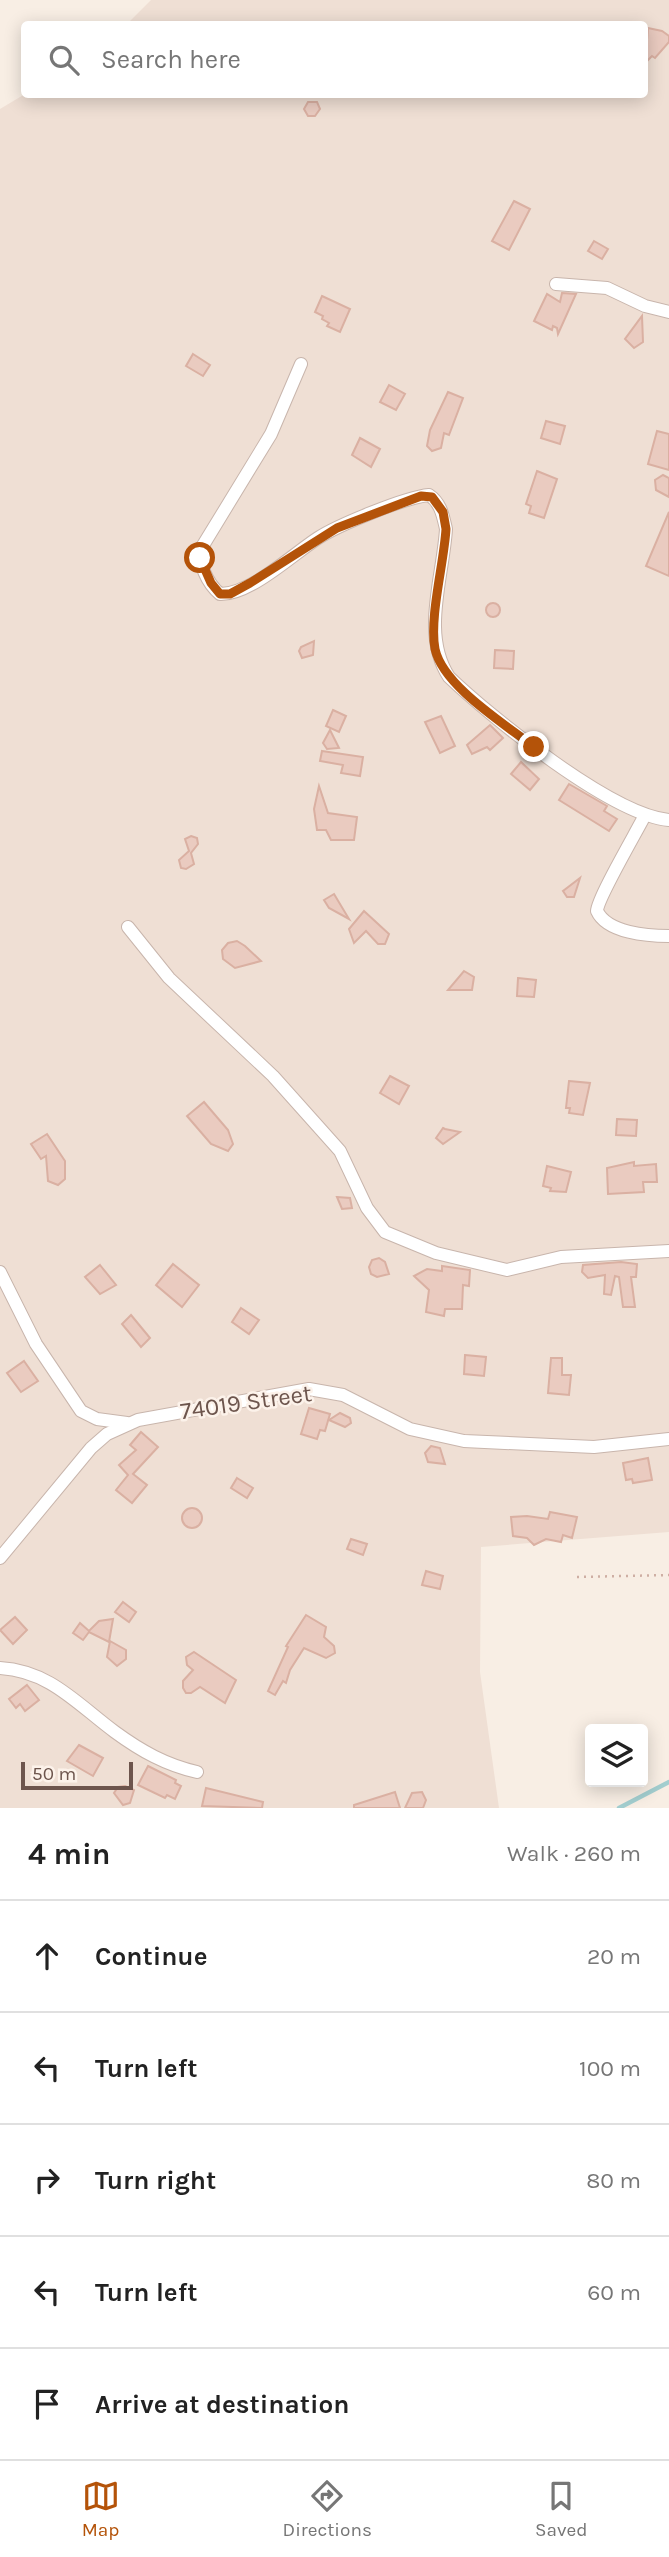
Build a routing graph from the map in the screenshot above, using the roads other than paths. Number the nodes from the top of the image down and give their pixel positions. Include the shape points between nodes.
1 (556, 284) dead end
2 (669, 312) edge
3 (301, 364) dead end
4 (645, 815) junction
5 (669, 820) edge
6 (128, 927) dead end
7 (669, 936) edge
8 (669, 1251) edge
9 (0, 1272) edge
10 (129, 1424) junction
11 (669, 1439) edge
12 (0, 1558) edge
13 (0, 1668) edge
14 (197, 1772) dead end

1 - 2 street via 607,288
3 - 4 street via 271,434 202,547 201,562 214,589 230,594 337,528 429,495 443,512 446,529 434,636 440,663 449,677 534,747
4 - 5 street
4 - 7 street via 597,911 617,927
6 - 8 street via 169,978 273,1076 340,1151 367,1208 385,1233 436,1253 507,1270 561,1257
9 - 10 street via 36,1344 81,1411 97,1419
10 - 11 street, 74019 Street via 309,1389 342,1395 410,1429 464,1441 594,1447
10 - 12 street, 74019 Street via 91,1448
13 - 14 street via 45,1678 142,1751

